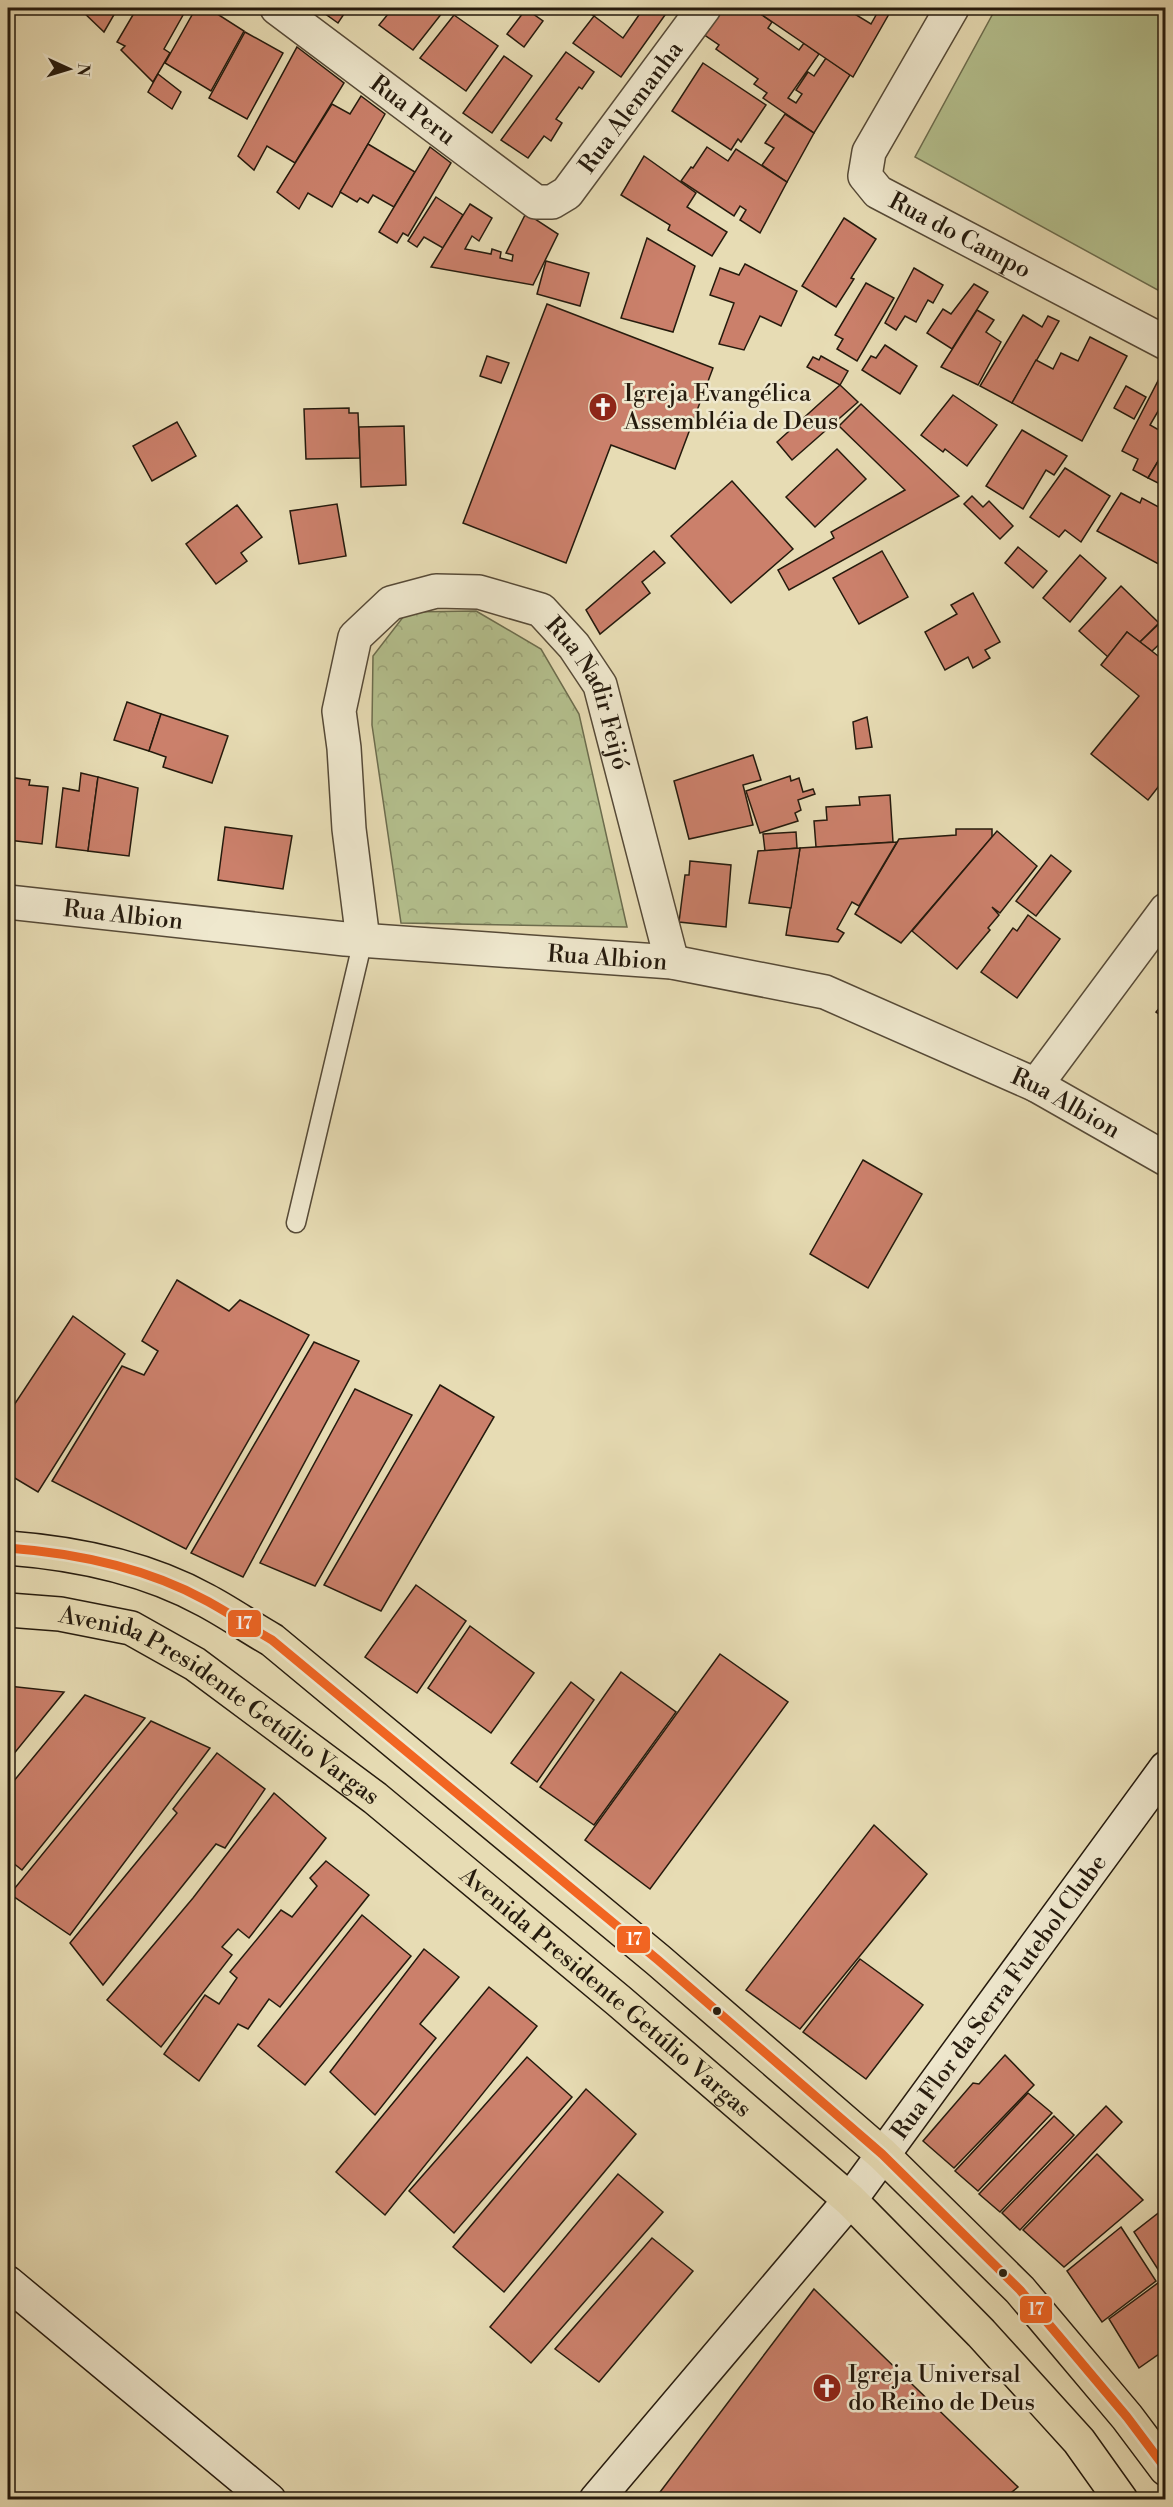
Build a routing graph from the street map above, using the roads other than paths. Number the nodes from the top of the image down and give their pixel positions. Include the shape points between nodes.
1 (277, 8) edge
2 (704, 8) edge
3 (951, 8) edge
4 (552, 202) joint
5 (1166, 343) edge
6 (8, 902) edge
7 (1166, 910) edge
8 (363, 940) junction
9 (672, 962) junction
10 (1036, 1085) junction
11 (1166, 1159) edge
12 (296, 1223) dead end
13 (8, 1548) edge
14 (8, 1610) edge
15 (1166, 1768) edge
16 (882, 2154) junction
17 (850, 2200) junction
18 (8, 2283) edge
19 (1166, 2469) edge
20 (269, 2499) edge
21 (596, 2499) edge
22 (1121, 2499) edge

1 - 4 street, Rua Peru via 536,202
2 - 4 street, Rua Alemanha via 567,193
3 - 5 street, Rua do Campo via 869,152 865,176 878,192
6 - 8 street, Rua Albion
7 - 10 street
8 - 9 street, Rua Albion
8 - 9 street, Rua Nadir Feijó via 339,711 354,637 391,603 436,591 479,592 541,610 574,646 600,685
8 - 12 lane
9 - 10 street, Rua Albion via 825,992
10 - 11 street, Rua Albion
13 - 16 main road via 51,1551 135,1570 204,1599 272,1640 658,1960
14 - 17 main road, Avenida Presidente Getúlio Vargas via 60,1614 131,1628 195,1664 375,1798
15 - 16 street, Rua Flor da Serra Futebol Clube
16 - 17 street, Rua Flor da Serra Futebol Clube
16 - 19 main road via 1020,2290
17 - 21 street, Rua Flor da Serra Futebol Clube
17 - 22 main road, Avenida Presidente Getúlio Vargas via 981,2333 1079,2441
18 - 20 street

